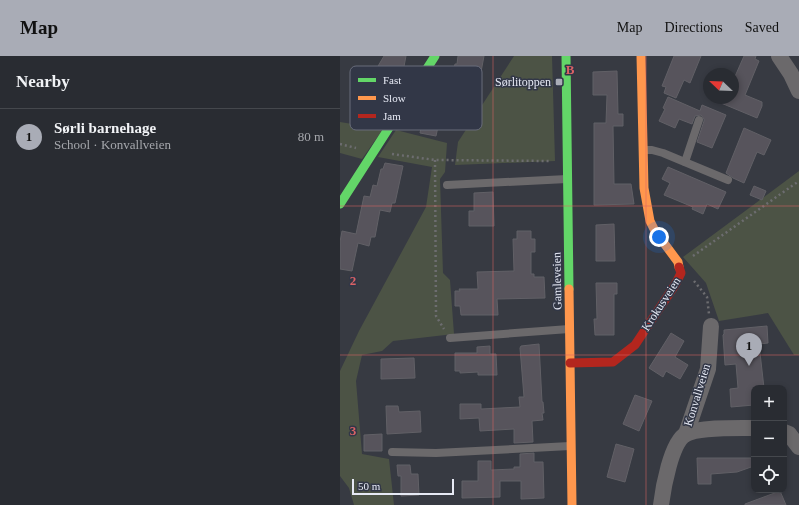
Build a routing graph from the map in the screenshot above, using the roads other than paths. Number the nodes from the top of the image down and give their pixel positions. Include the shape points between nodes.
1 (435, 56) edge
2 (566, 56) edge
3 (641, 56) edge
4 (779, 56) edge
5 (429, 66) edge
6 (799, 91) edge
7 (699, 120) dead end
8 (387, 130) edge
9 (644, 150) junction
10 (685, 162) junction
11 (568, 179) junction
12 (728, 180) dead end
13 (447, 185) dead end
14 (340, 204) edge
15 (711, 326) road end
16 (570, 329) junction
17 (450, 338) road end
18 (570, 363) junction
19 (751, 428) edge
20 (787, 433) edge
21 (686, 434) junction
22 (571, 446) junction
23 (799, 447) edge
24 (392, 452) dead end
25 (572, 505) edge
26 (661, 505) edge

1 - 5 street
2 - 11 street, Gamleveien
3 - 9 street, Krokusveien
4 - 6 street
7 - 10 lane
8 - 14 street
9 - 10 lane via 652,150
9 - 18 street, Krokusveien via 644,188 650,221 678,262 680,269 675,285 635,344 622,356 613,362
10 - 12 lane
11 - 13 lane
11 - 16 street, Gamleveien
15 - 21 street, Konvallveien via 708,369
16 - 17 lane
16 - 18 street, Gamleveien
18 - 22 street, Gamleveien
19 - 21 street, Konvallveien via 698,430
20 - 23 street
21 - 26 street, Konvallveien via 676,446 664,482
22 - 24 lane via 436,454
22 - 25 street, Gamleveien

